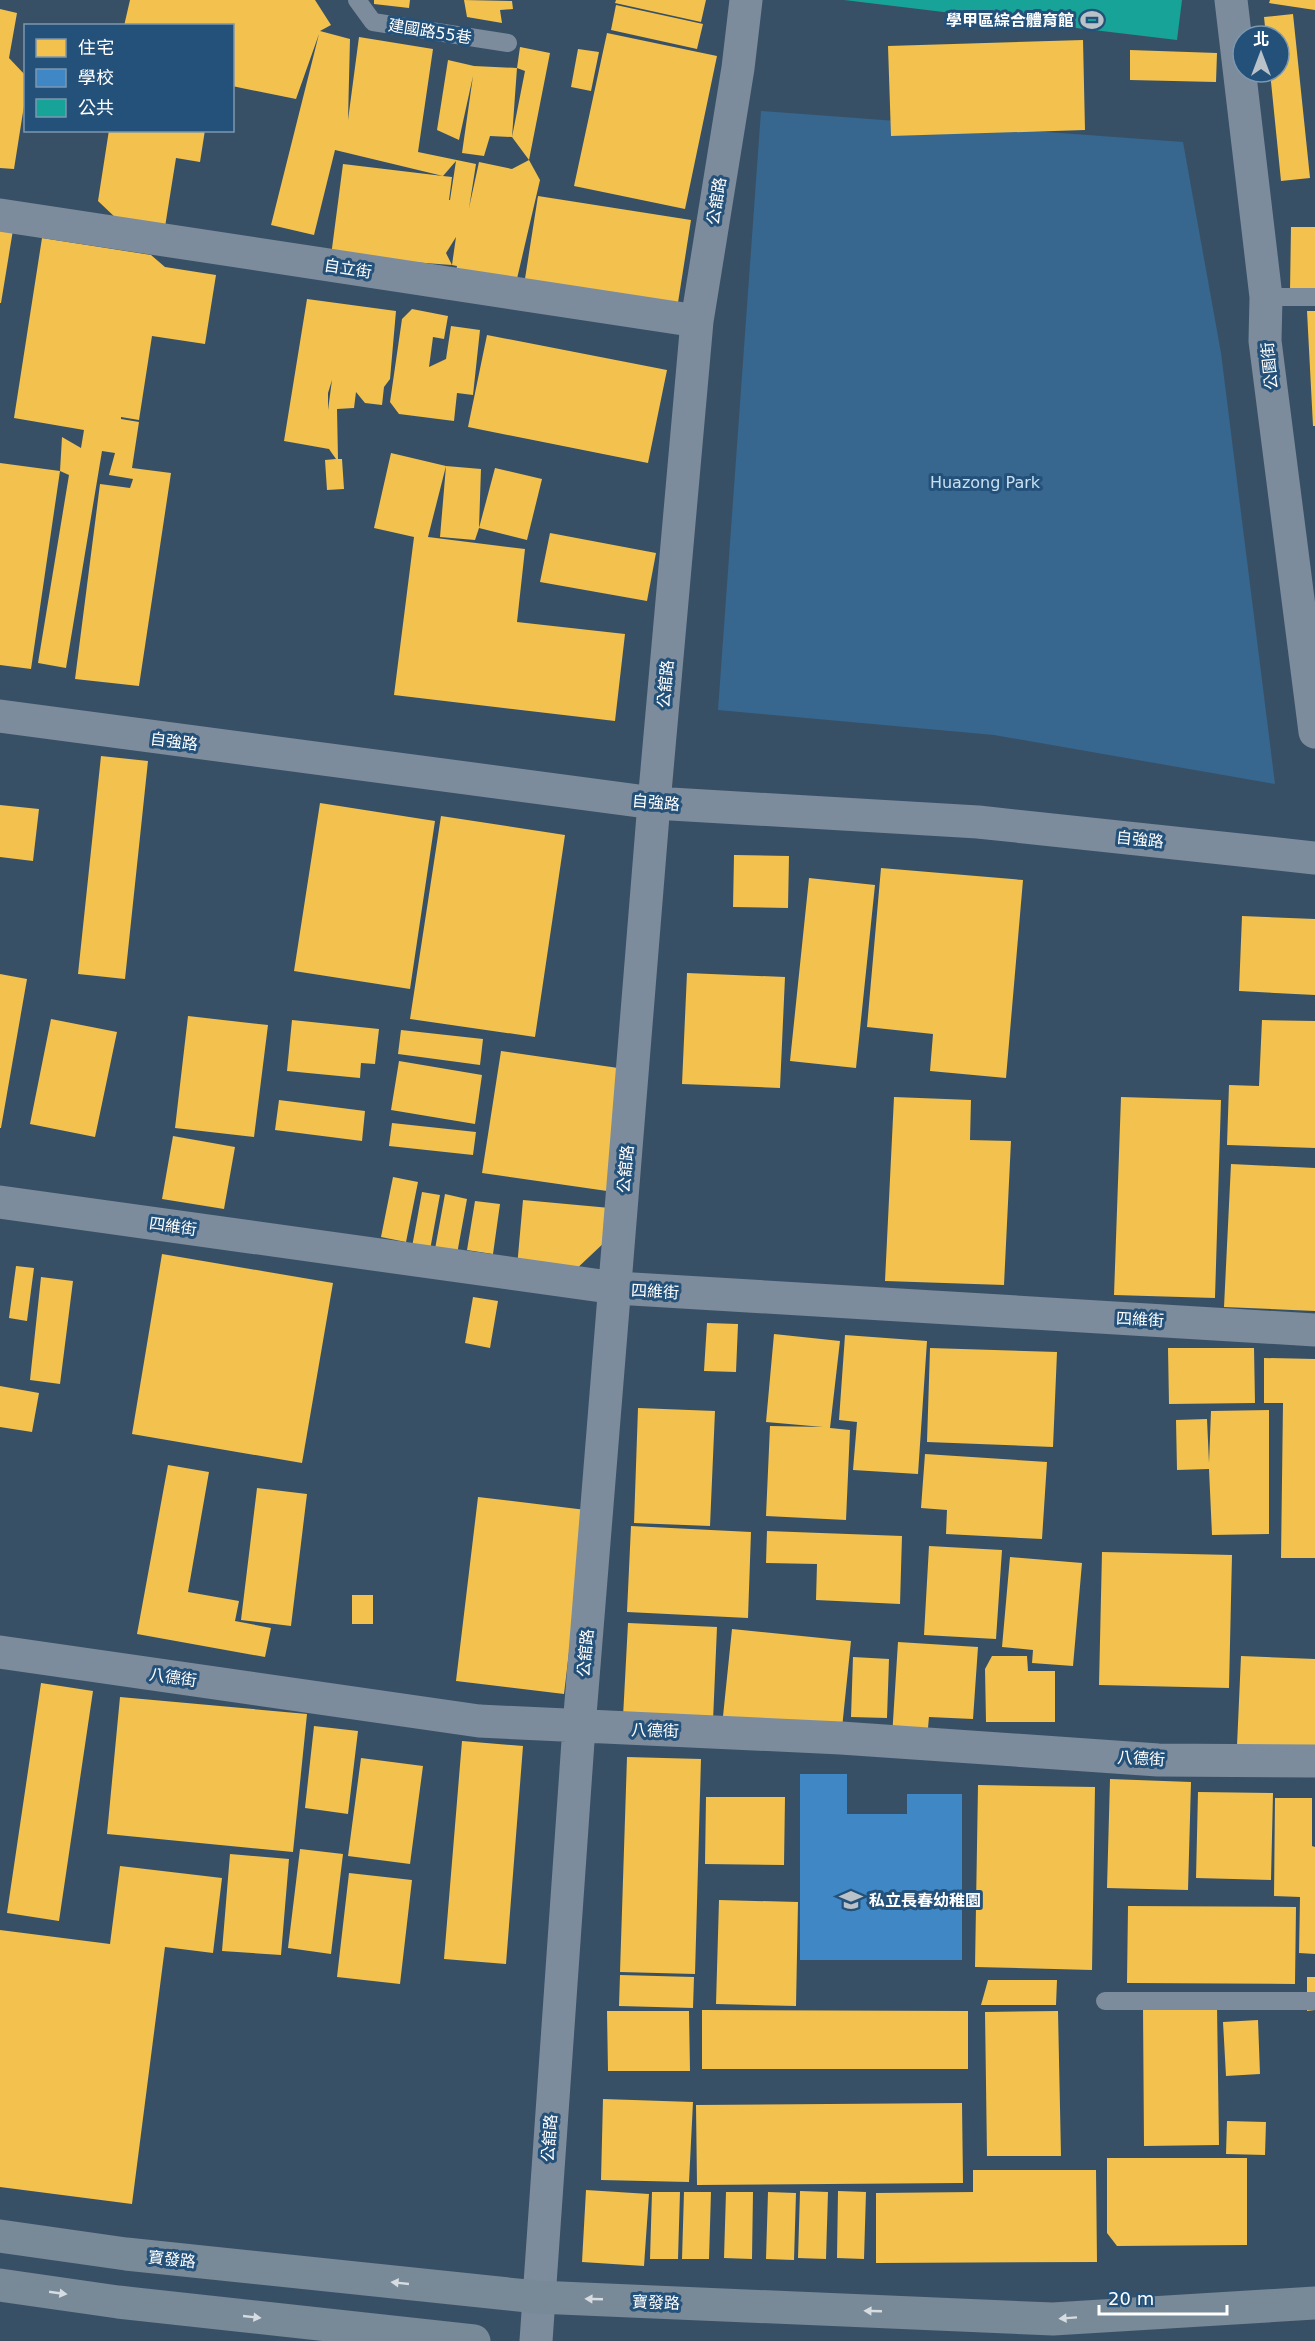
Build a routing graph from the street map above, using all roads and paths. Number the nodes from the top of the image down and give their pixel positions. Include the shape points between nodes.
1 (746, 0) edge
2 (1231, 0) edge
3 (360, 2) edge
4 (508, 43) dead end
5 (0, 215) edge
6 (1266, 297) junction
7 (1315, 297) edge
8 (697, 321) junction
9 (0, 716) edge
10 (1315, 732) edge
11 (654, 803) junction
12 (1315, 858) edge
13 (0, 1202) edge
14 (616, 1288) junction
15 (1315, 1330) edge
16 (0, 1652) edge
17 (579, 1727) junction
18 (1315, 1761) edge
19 (1105, 2001) dead end
20 (1315, 2001) edge
21 (0, 2236) edge
22 (0, 2285) edge
23 (537, 2297) junction
24 (1315, 2302) edge
25 (474, 2341) edge
26 (536, 2341) edge

1 - 8 street, 公舘路
2 - 6 street, 公園街
3 - 4 lane, 建國路55巷 via 373,22
5 - 8 street, 自立街
6 - 7 lane
6 - 10 street, 公園街 via 1265,341
8 - 11 street, 公舘路
9 - 11 street, 自強路
11 - 12 street, 自強路 via 978,822
11 - 14 street, 公舘路
13 - 14 street, 四維街
14 - 15 street, 四維街
14 - 17 street, 公舘路
16 - 17 street, 八德街 via 479,1721
17 - 18 street, 八德街 via 841,1738 1158,1760
17 - 23 street, 公舘路
19 - 20 lane
23 -> 21 main road, 寶發路 via 126,2254
22 -> 25 main road via 118,2302
24 -> 23 main road, 寶發路 via 1053,2319
23 - 26 street, 公舘路

